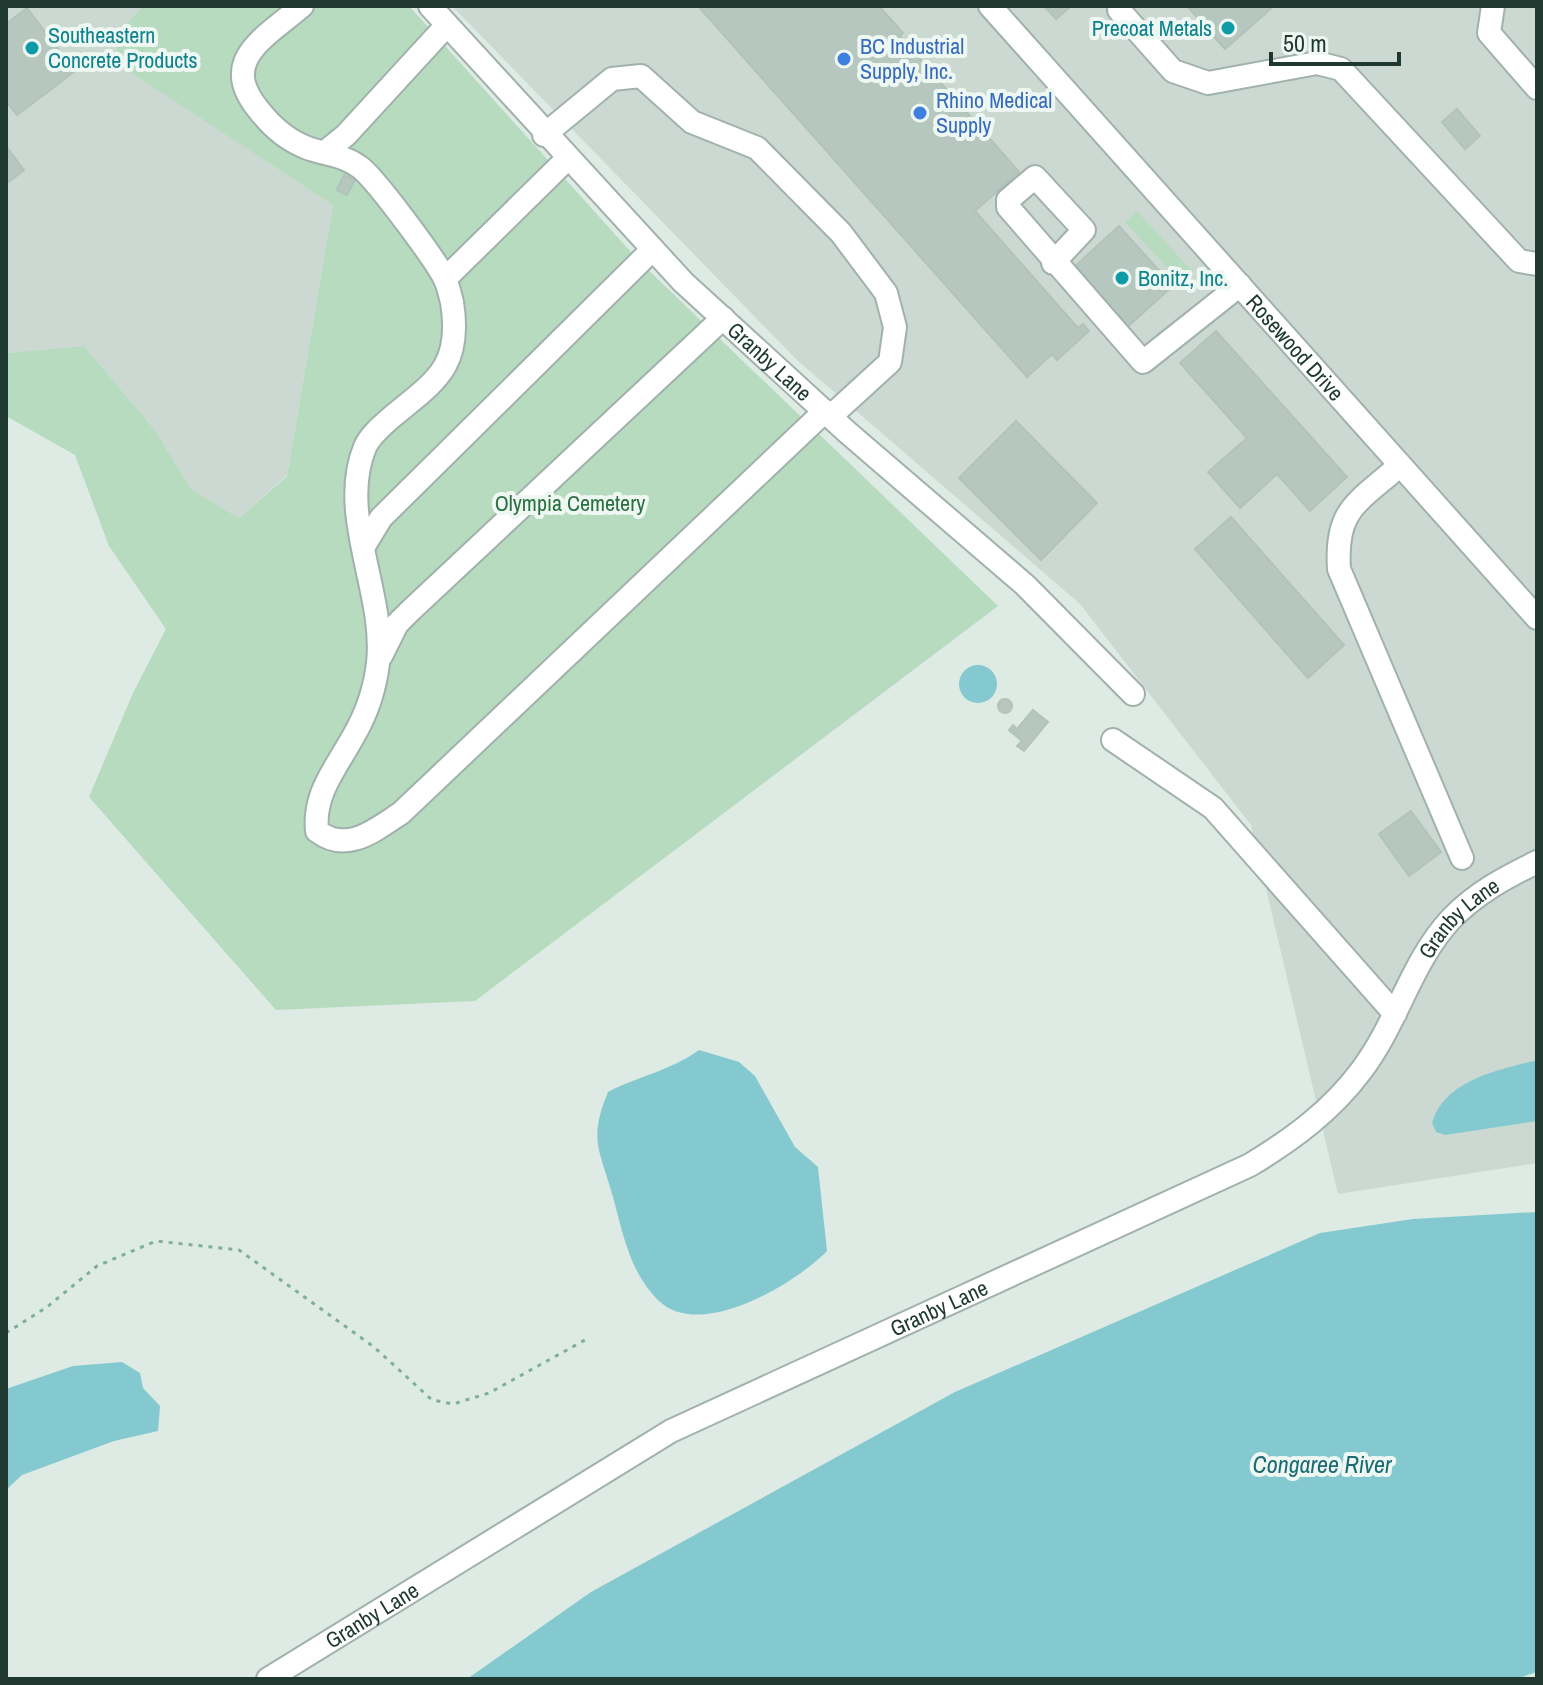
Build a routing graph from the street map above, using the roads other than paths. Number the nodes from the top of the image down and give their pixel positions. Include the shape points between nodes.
1 (302, 6) edge
2 (430, 6) edge
3 (990, 6) edge
4 (1493, 6) edge
5 (1119, 10) dead end
6 (447, 25) junction
7 (1537, 88) edge
8 (361, 118) junction
9 (544, 135) junction
10 (325, 152) junction
11 (567, 159) junction
12 (362, 169) junction
13 (652, 250) junction
14 (1053, 263) dead end
15 (1537, 264) edge
16 (445, 279) junction
17 (1240, 285) junction
18 (723, 318) junction
19 (828, 414) junction
20 (1400, 465) junction
21 (370, 522) junction
22 (371, 585) junction
23 (427, 597) junction
24 (1537, 618) edge
25 (378, 664) junction
26 (1133, 694) dead end
27 (1113, 740) dead end
28 (1462, 858) dead end
29 (1537, 862) edge
30 (1395, 1014) junction
31 (268, 1679) edge

1 - 10 street via 253,48 241,79 272,126 308,149
2 - 6 street, Granby Lane
3 - 17 street, Rosewood Drive
4 - 7 street via 1489,33
5 - 15 street via 1173,71 1208,83 1317,63 1341,69 1519,261
6 - 8 street
6 - 9 street, Granby Lane
8 - 10 street
8 - 12 street via 357,135
9 - 11 street, Granby Lane
9 - 19 street via 612,79 641,76 692,122 757,148 841,233 886,293 895,327 890,362
10 - 12 street
11 - 13 street, Granby Lane
11 - 16 street
12 - 16 street
13 - 18 street, Granby Lane
13 - 21 street
14 - 17 street via 1143,362
16 - 21 street via 455,330 451,359 424,393 366,445 357,484
17 - 20 street, Rosewood Drive
18 - 19 street, Granby Lane
18 - 23 street
19 - 25 street via 401,813 362,839 325,837 317,831 319,797 367,708
19 - 26 street, Granby Lane via 1025,585
20 - 24 street, Rosewood Drive
20 - 28 street via 1345,515 1337,544 1339,569
21 - 22 street via 364,546
22 - 23 street via 400,600
22 - 25 street
23 - 25 street via 397,624
27 - 30 street via 1213,808
29 - 30 street, Granby Lane via 1472,899 1450,921
30 - 31 street, Granby Lane via 1382,1041 1342,1094 1312,1123 1250,1165 671,1431

